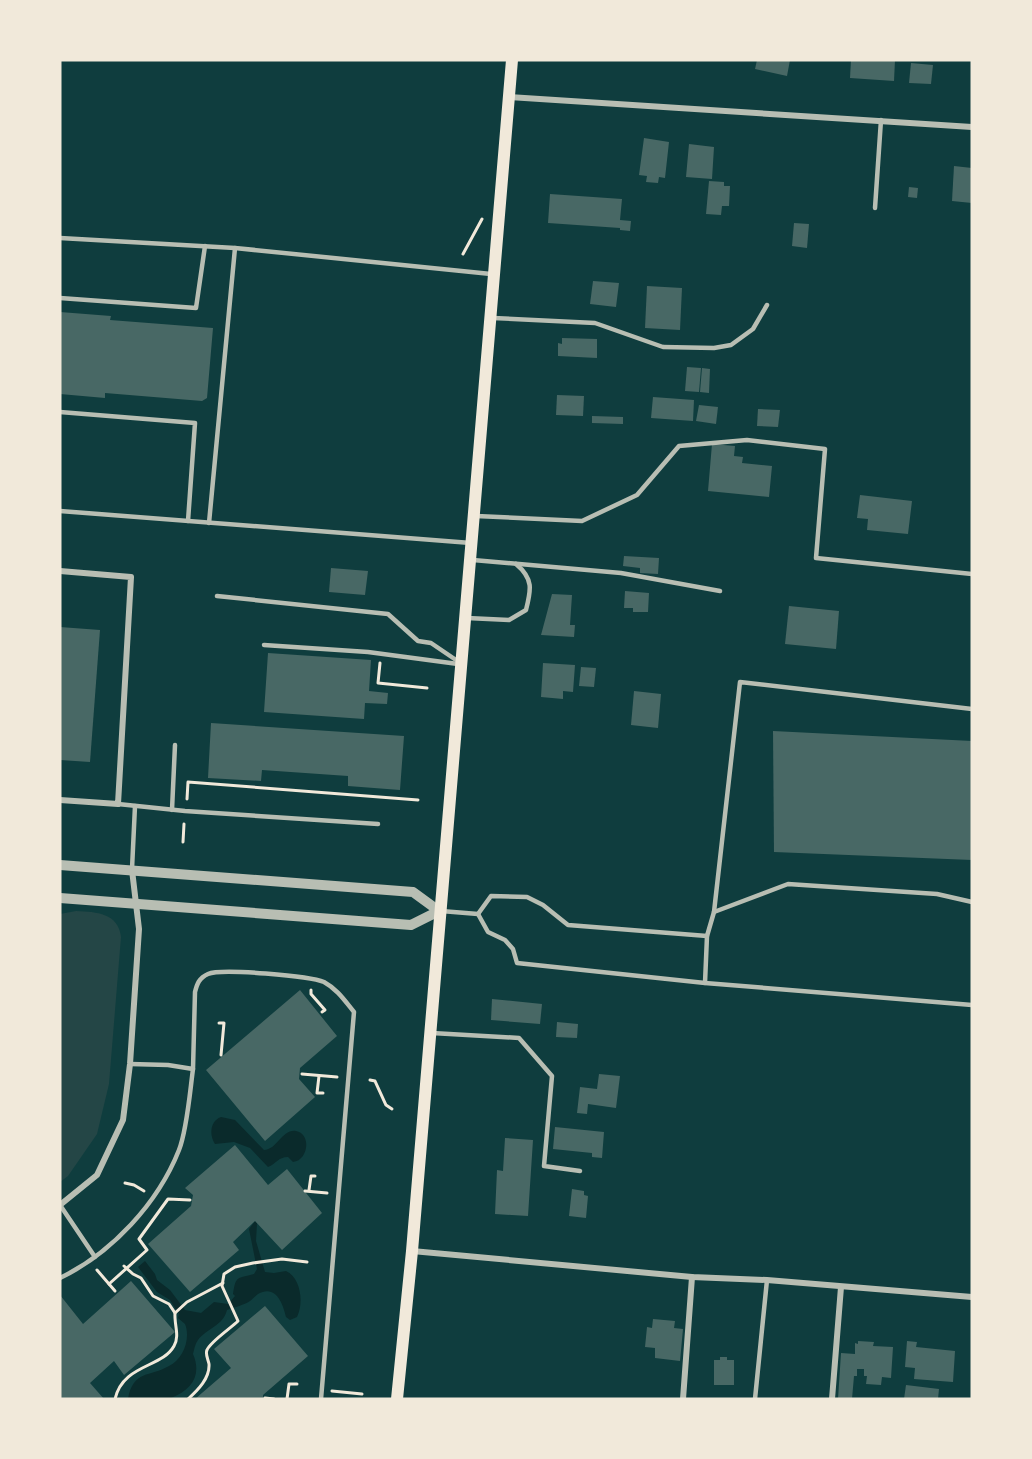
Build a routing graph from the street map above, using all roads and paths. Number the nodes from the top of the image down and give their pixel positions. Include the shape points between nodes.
1 (512, 60) edge
2 (509, 97) junction
3 (881, 120) junction
4 (972, 127) edge
5 (875, 208) dead end
6 (60, 238) edge
7 (205, 246) junction
8 (236, 248) junction
9 (494, 274) junction
10 (60, 298) edge
11 (767, 305) dead end
12 (490, 318) junction
13 (60, 412) edge
14 (60, 511) edge
15 (473, 516) junction
16 (188, 521) junction
17 (209, 523) junction
18 (471, 543) junction
19 (470, 560) junction
20 (516, 564) junction
21 (60, 571) edge
22 (972, 574) edge
23 (720, 591) dead end
24 (217, 596) dead end
25 (465, 618) junction
26 (264, 645) dead end
27 (381, 654) junction
28 (461, 664) junction
29 (427, 688) dead end
30 (972, 709) edge
31 (176, 744) dead end
32 (187, 798) dead end
33 (60, 800) edge
34 (418, 800) dead end
35 (118, 804) junction
36 (135, 806) junction
37 (172, 810) junction
38 (184, 824) dead end
39 (378, 824) dead end
40 (183, 842) dead end
41 (60, 865) edge
42 (132, 870) junction
43 (60, 898) edge
44 (972, 902) edge
45 (134, 903) junction
46 (439, 911) junction
47 (714, 912) junction
48 (478, 914) junction
49 (707, 936) junction
50 (705, 983) junction
51 (311, 988) dead end
52 (972, 1005) edge
53 (322, 1012) dead end
54 (219, 1023) dead end
55 (429, 1032) junction
56 (221, 1054) dead end
57 (130, 1064) junction
58 (193, 1069) junction
59 (302, 1074) dead end
60 (319, 1075) junction
61 (337, 1077) dead end
62 (370, 1080) dead end
63 (323, 1093) dead end
64 (392, 1109) dead end
65 (580, 1171) dead end
66 (315, 1176) dead end
67 (124, 1183) dead end
68 (144, 1191) dead end
69 (327, 1193) dead end
70 (190, 1200) dead end
71 (60, 1205) edge
72 (412, 1251) junction
73 (95, 1257) junction
74 (307, 1262) dead end
75 (125, 1267) junction
76 (97, 1270) dead end
77 (692, 1277) junction
78 (60, 1278) edge
79 (767, 1280) junction
80 (223, 1283) junction
81 (109, 1284) junction
82 (841, 1287) junction
83 (115, 1291) dead end
84 (972, 1297) edge
85 (176, 1312) junction
86 (297, 1384) dead end
87 (332, 1391) dead end
88 (362, 1394) dead end
89 (265, 1398) edge
90 (115, 1399) edge
91 (188, 1399) edge
92 (274, 1399) edge
93 (287, 1399) edge
94 (321, 1399) edge
95 (397, 1399) edge
96 (683, 1399) edge
97 (756, 1399) edge
98 (832, 1399) edge

1 - 2 main road
2 - 3 street
2 - 9 main road
3 - 4 street
3 - 5 lane
6 - 7 lane
7 - 8 lane
7 - 10 lane via 196,308
8 - 9 lane
8 - 17 lane
9 - 12 main road
11 - 12 lane via 753,329 731,345 714,348 663,347 595,323
12 - 15 main road
13 - 16 lane via 195,423
14 - 16 lane
15 - 18 main road
15 - 22 lane via 582,521 637,495 679,446 747,440 825,449 816,558
16 - 17 lane
17 - 18 lane
18 - 19 main road
19 - 20 lane
19 - 25 main road
20 - 23 lane via 621,573
20 - 25 lane via 527,573 530,583 526,610 509,620
21 - 35 street via 131,577
24 - 28 lane via 388,614 418,641 430,643
25 - 28 main road
26 - 27 lane
27 - 28 lane
27 - 29 path via 378,683
28 - 46 main road
30 - 47 lane via 740,682
31 - 37 lane
32 - 34 path via 188,782
33 - 35 street
35 - 36 lane
36 - 37 lane
36 - 42 lane
37 - 39 lane
38 - 40 path
41 - 42 street
42 - 45 street
42 - 46 street via 413,892
43 - 45 street
44 - 47 lane via 937,894 788,884
45 - 46 street via 411,925
45 - 57 street via 139,929
46 - 48 lane
46 - 55 main road
47 - 49 lane
48 - 49 lane via 491,896 527,897 568,925
48 - 50 lane via 488,932 513,949 517,963
49 - 50 lane
50 - 52 lane
51 - 53 path via 311,994 325,1010
54 - 56 path via 224,1023
55 - 65 lane via 519,1038 552,1076 544,1166
55 - 72 main road
57 - 58 lane
57 - 71 street via 123,1120 97,1175
58 - 73 lane via 180,1149 155,1195 131,1226
58 - 94 lane via 195,992 198,981 209,974 278,975 323,982 336,990 354,1012
59 - 60 path
60 - 61 path
60 - 63 path via 317,1093
62 - 64 path
66 - 69 path via 310,1176 307,1191
67 - 68 path
70 - 75 path via 168,1199 139,1239 147,1250
71 - 73 lane
72 - 77 street
72 - 95 main road
73 - 78 lane
74 - 80 path via 282,1259 235,1267 224,1274
75 - 81 path
75 - 85 path via 141,1278 153,1296
76 - 81 path
77 - 79 street
77 - 96 street
79 - 82 street
79 - 97 lane
80 - 85 path
80 - 91 path via 238,1321 208,1347 208,1372
81 - 83 path
82 - 84 street
82 - 98 street
85 - 90 path via 174,1346 128,1377
86 - 93 path via 289,1383
87 - 88 path
89 - 92 path

